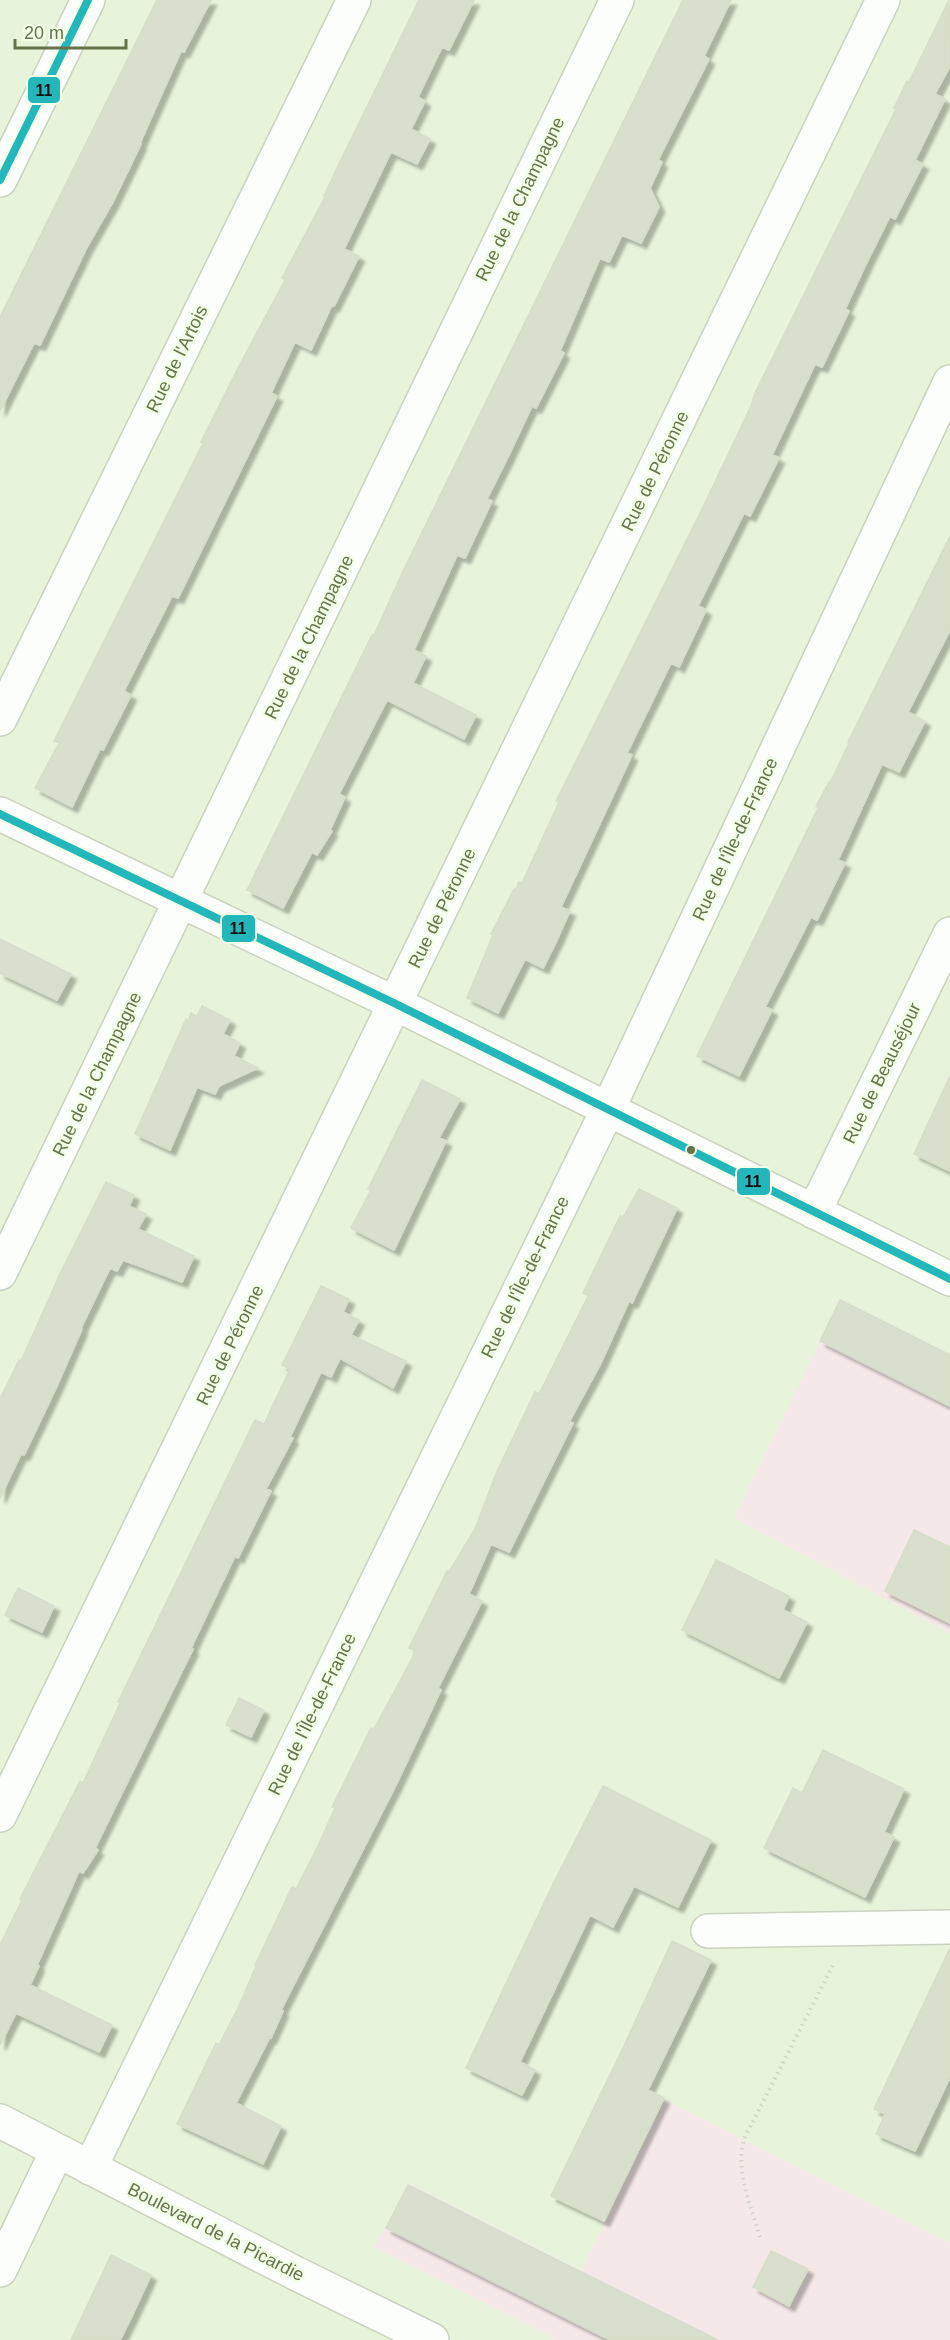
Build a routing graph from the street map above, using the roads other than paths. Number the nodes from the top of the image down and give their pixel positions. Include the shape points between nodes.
1 (88, 0) edge
2 (354, 0) edge
3 (617, 0) edge
4 (884, 0) edge
5 (0, 180) edge
6 (950, 382) edge
7 (0, 719) edge
8 (0, 814) edge
9 (181, 901) junction
10 (950, 934) edge
11 (396, 1004) junction
12 (608, 1109) junction
13 (814, 1212) junction
14 (0, 1274) edge
15 (950, 1279) edge
16 (0, 1815) edge
17 (950, 1927) edge
18 (708, 1931) dead end
19 (0, 2121) edge
20 (57, 2151) junction
21 (90, 2168) junction
22 (0, 2270) edge
23 (432, 2340) edge

1 - 5 street
2 - 7 street, Rue de l'Artois
3 - 9 street, Rue de la Champagne
4 - 11 street, Rue de Péronne
6 - 12 street, Rue de l'Île-de-France
8 - 9 street
9 - 11 street
9 - 14 street, Rue de la Champagne
10 - 13 street, Rue de Beauséjour
11 - 12 street
11 - 16 street, Rue de Péronne
12 - 13 street
12 - 21 street, Rue de l'Île-de-France
13 - 15 street
17 - 18 street
19 - 20 street, Boulevard de la Picardie
20 - 21 street, Boulevard de la Picardie
20 - 22 street
21 - 23 street, Boulevard de la Picardie

